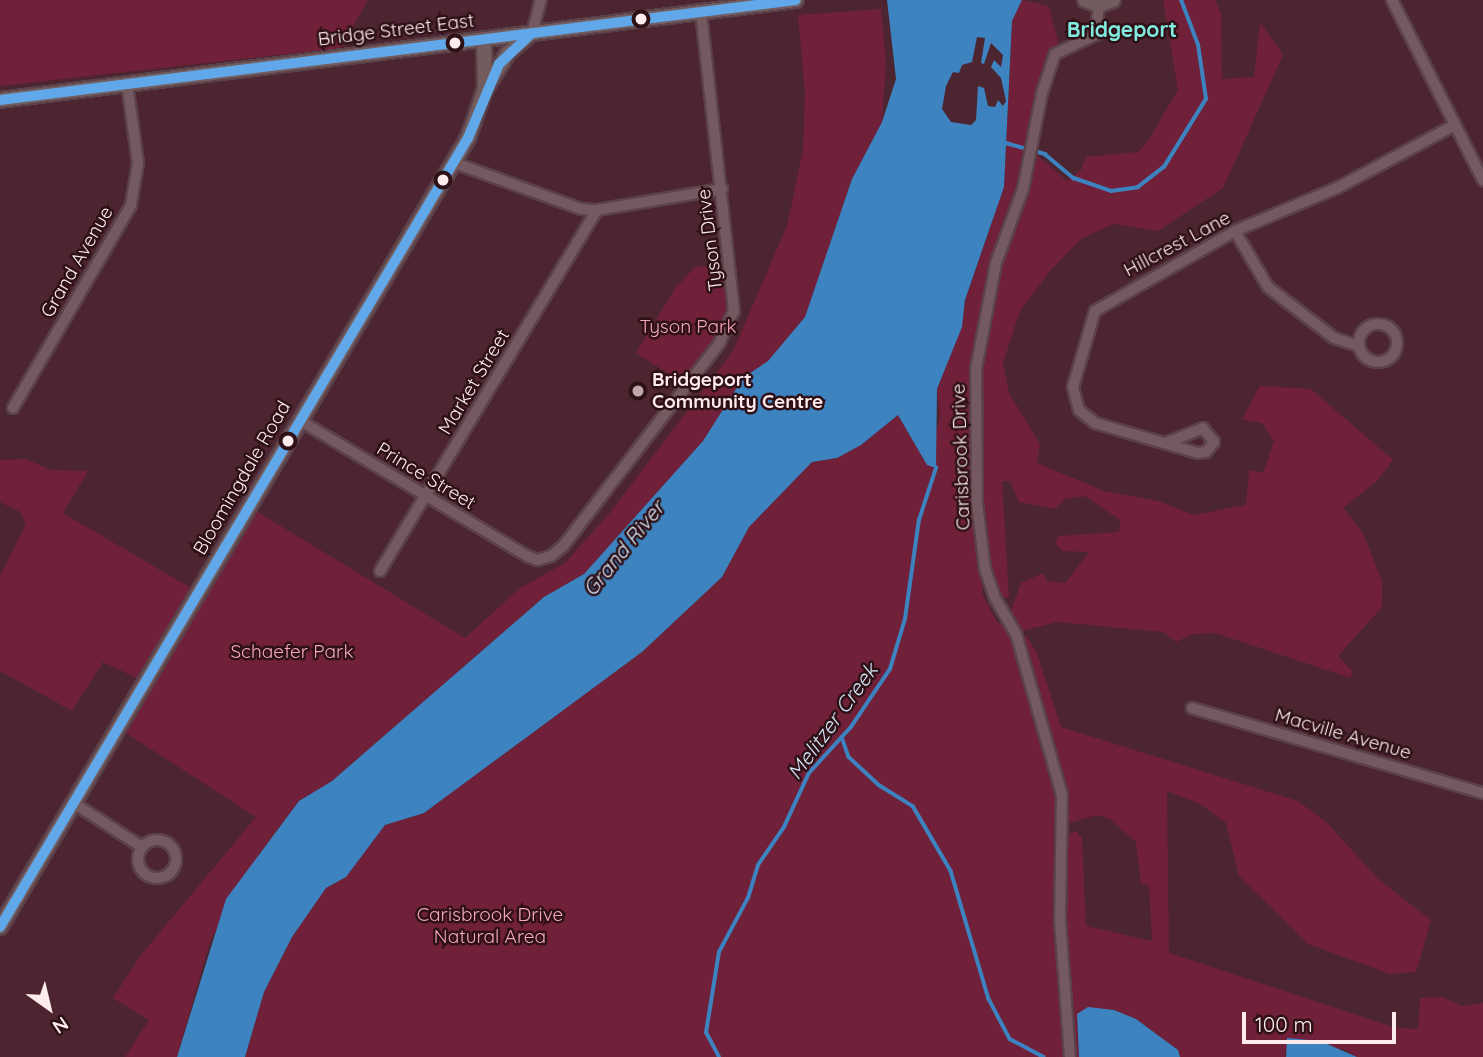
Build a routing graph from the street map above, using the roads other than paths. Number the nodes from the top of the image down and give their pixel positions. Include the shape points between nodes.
1 (541, 0) edge
2 (796, 0) edge
3 (1114, 0) edge
4 (1392, 0) edge
5 (1092, 2) edge
6 (701, 12) junction
7 (532, 33) junction
8 (484, 39) junction
9 (127, 83) junction
10 (485, 89) junction
11 (0, 100) edge
12 (1455, 125) junction
13 (452, 162) junction
14 (1483, 180) edge
15 (722, 189) junction
16 (597, 210) junction
17 (1235, 231) junction
18 (1359, 346) junction
19 (13, 408) dead end
20 (299, 420) junction
21 (1166, 443) dead end
22 (426, 496) junction
23 (537, 560) joint
24 (380, 571) dead end
25 (1192, 708) dead end
26 (1483, 793) edge
27 (75, 804) junction
28 (142, 847) dead end
29 (0, 927) edge
30 (1070, 1057) edge

1 - 7 street
2 - 6 main road, Bridge Street East
3 - 5 main road
4 - 12 street
5 - 30 street, Carisbrook Drive via 1095,35 1055,54 1042,93 1036,143 996,263 976,369 977,503 985,569 1016,634 1062,795 1060,920
6 - 7 main road, Bridge Street East
6 - 15 street, Tyson Drive
7 - 8 main road, Bridge Street East
7 - 10 main road via 508,53
8 - 9 main road, Bridge Street East
8 - 10 main road, Bloomingdale Road
9 - 11 main road, Bridge Street East
9 - 19 street, Grand Avenue via 138,163 131,205
10 - 13 main road, Bloomingdale Road via 481,109
12 - 14 street
12 - 17 street, Hillcrest Lane via 1337,188
13 - 16 street via 580,209
13 - 20 main road, Bloomingdale Road
15 - 16 street
15 - 23 street, Tyson Drive via 734,312 719,344 564,545
16 - 22 street, Market Street
17 - 18 street via 1268,287 1334,338
17 - 21 street, Hillcrest Lane via 1102,305 1089,320 1073,387 1079,410 1095,423
18 - 18 street via 1370,361 1381,363 1396,352 1397,339 1390,328 1371,325 1361,333
20 - 22 street, Prince Street
20 - 27 main road, Bloomingdale Road
22 - 23 street, Prince Street
22 - 24 street, Market Street
25 - 26 street, Macville Avenue
27 - 28 street
27 - 29 main road, Bloomingdale Road

